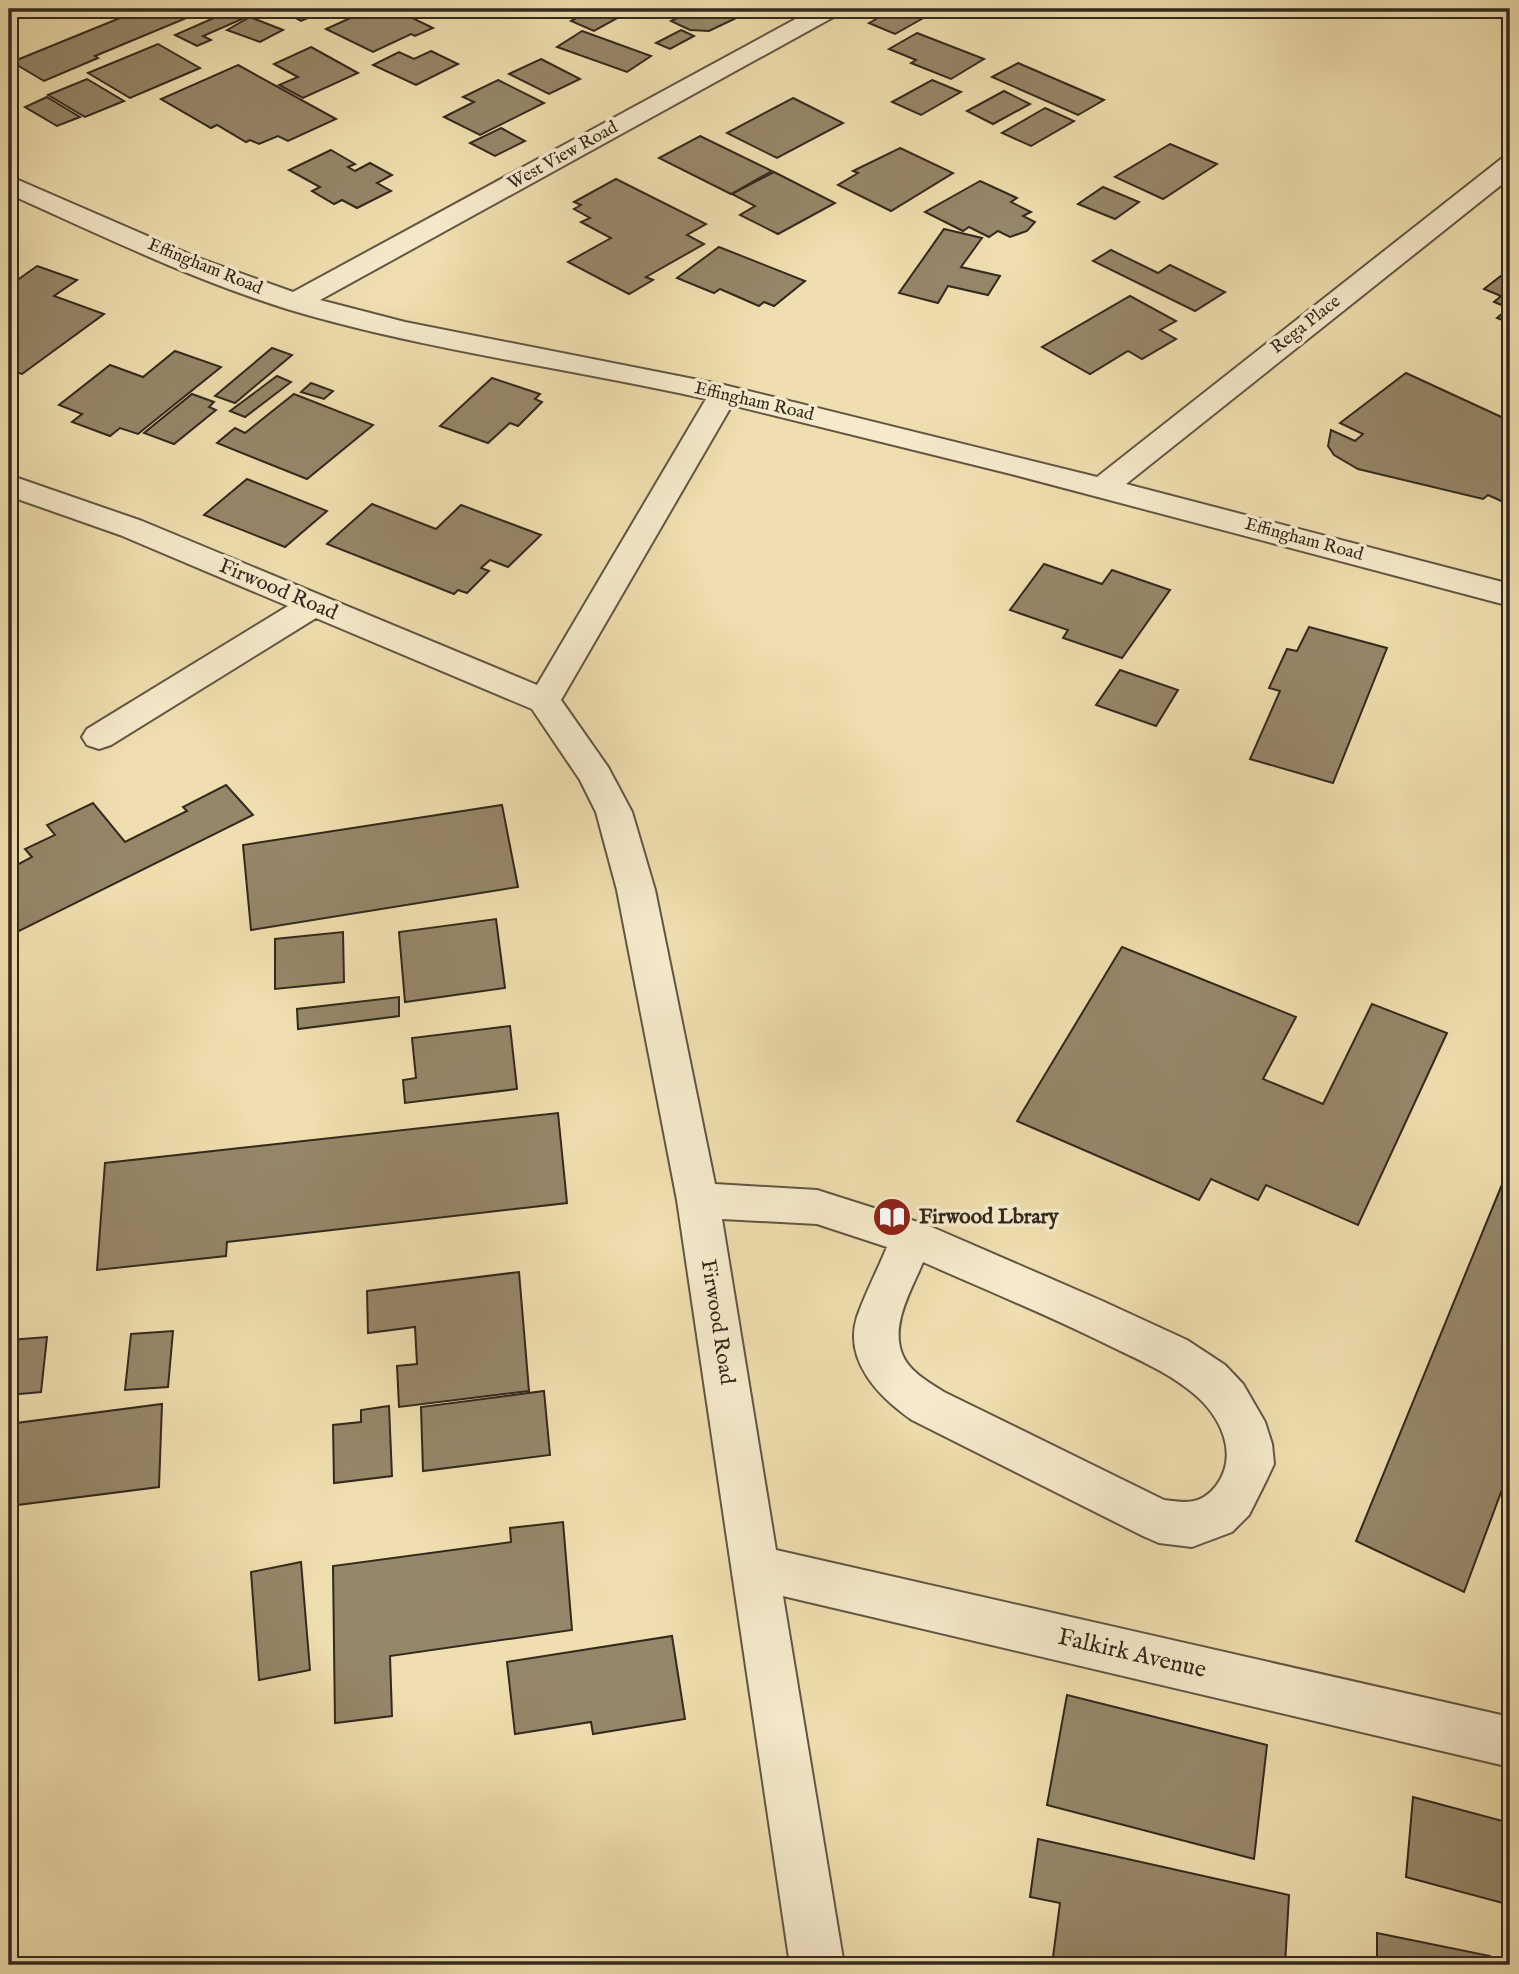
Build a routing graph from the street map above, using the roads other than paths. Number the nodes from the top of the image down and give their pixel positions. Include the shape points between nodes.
1 (831, 9) edge
2 (1510, 164) edge
3 (9, 184) edge
4 (295, 302) junction
5 (724, 394) junction
6 (1103, 487) junction
7 (19, 498) edge
8 (1510, 595) edge
9 (313, 605) junction
10 (544, 701) junction
11 (99, 737) dead end
12 (698, 1200) junction
13 (912, 1238) junction
14 (755, 1567) junction
15 (1510, 1742) edge
16 (817, 1965) edge

1 - 4 street, West View Road
2 - 6 street, Rega Place
3 - 4 street, Effingham Road via 211,272
4 - 5 street, Effingham Road via 372,323
5 - 6 street, Effingham Road
5 - 10 street
6 - 8 street, Effingham Road
7 - 9 street, Firwood Road via 131,528
9 - 10 street, Firwood Road
9 - 11 street
10 - 12 street, Firwood Road via 596,776 614,812 636,890
12 - 13 street via 817,1208
12 - 14 street, Firwood Road
13 - 13 street via 1085,1312 1171,1354 1209,1379 1242,1422 1249,1444 1251,1464 1233,1500 1208,1521 1192,1525 1159,1521 928,1406 897,1384 883,1368 878,1320
14 - 15 street, Falkirk Avenue
14 - 16 street, Firwood Road

